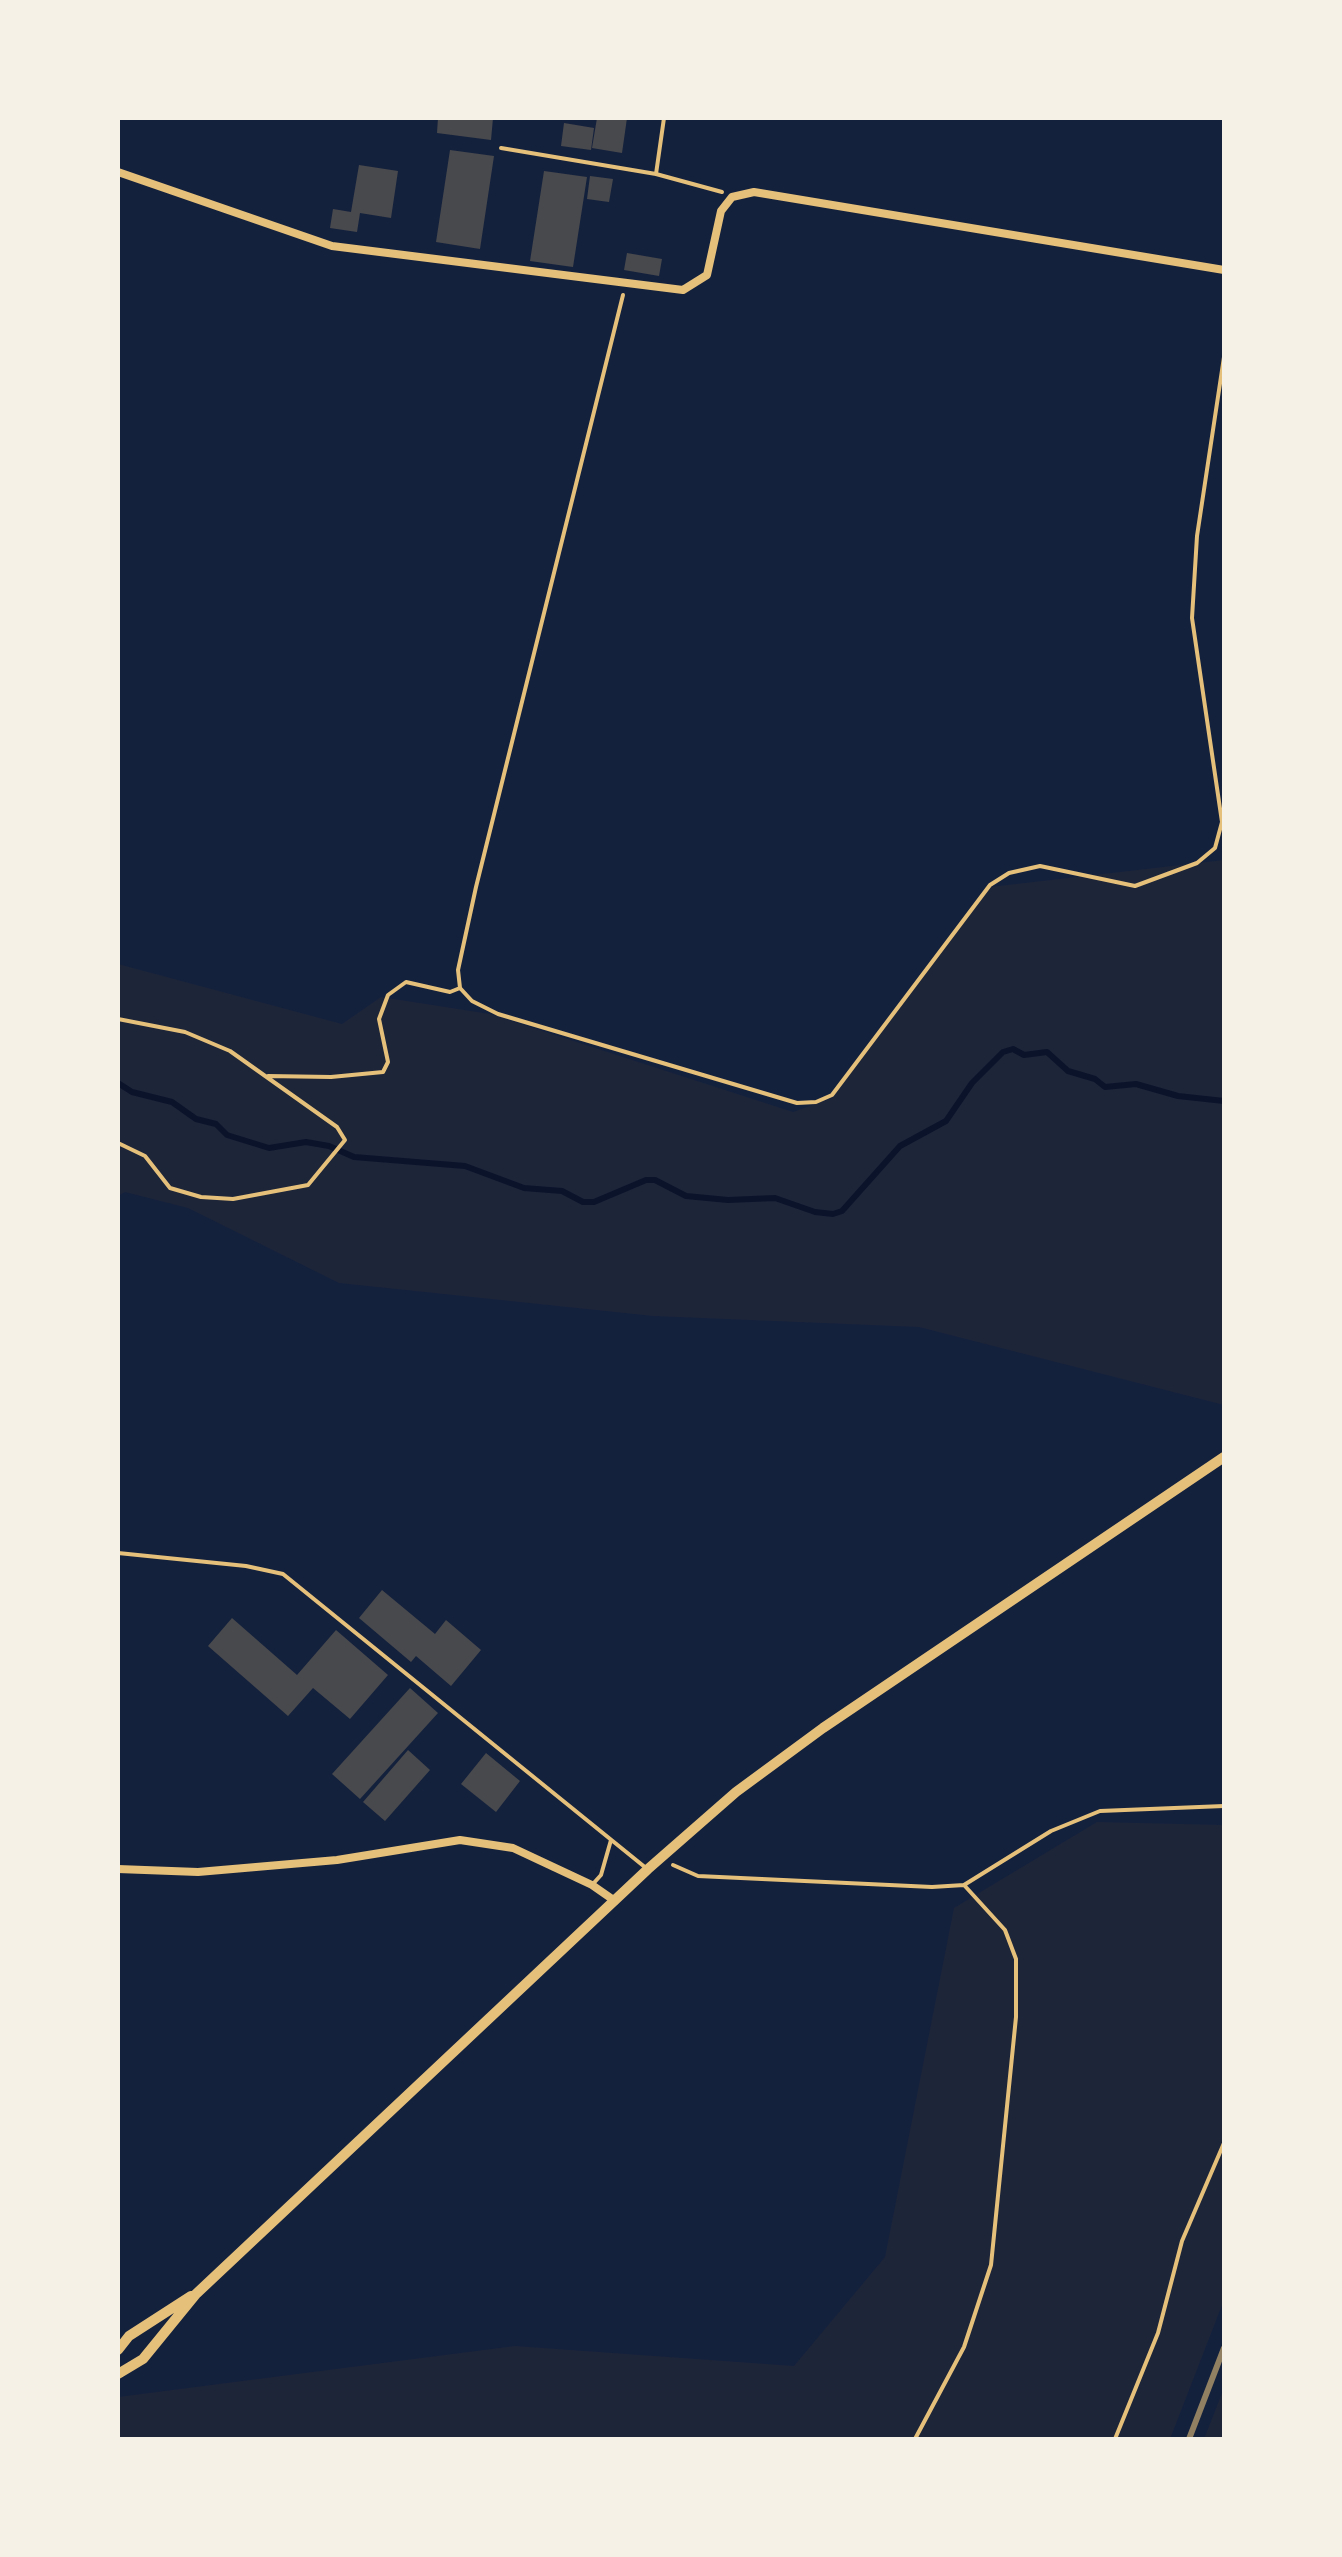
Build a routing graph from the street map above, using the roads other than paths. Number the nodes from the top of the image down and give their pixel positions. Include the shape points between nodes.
1 (118, 172) edge
2 (1224, 270) edge
3 (1224, 1457) edge
4 (118, 1553) edge
5 (611, 1840) junction
6 (118, 1869) edge
7 (648, 1869) junction
8 (592, 1885) junction
9 (615, 1901) junction
10 (196, 2294) junction
11 (118, 2350) edge
12 (118, 2374) edge

1 - 2 street via 332,246 683,290 707,275 721,211 732,197 754,192
3 - 7 street via 823,1728 736,1792
4 - 5 lane via 283,1574
5 - 7 lane
5 - 8 lane via 601,1875
6 - 8 street via 229,1870 460,1840 513,1848
7 - 9 street
8 - 9 street
9 - 10 street
10 - 11 street via 129,2336
10 - 12 street via 143,2359

